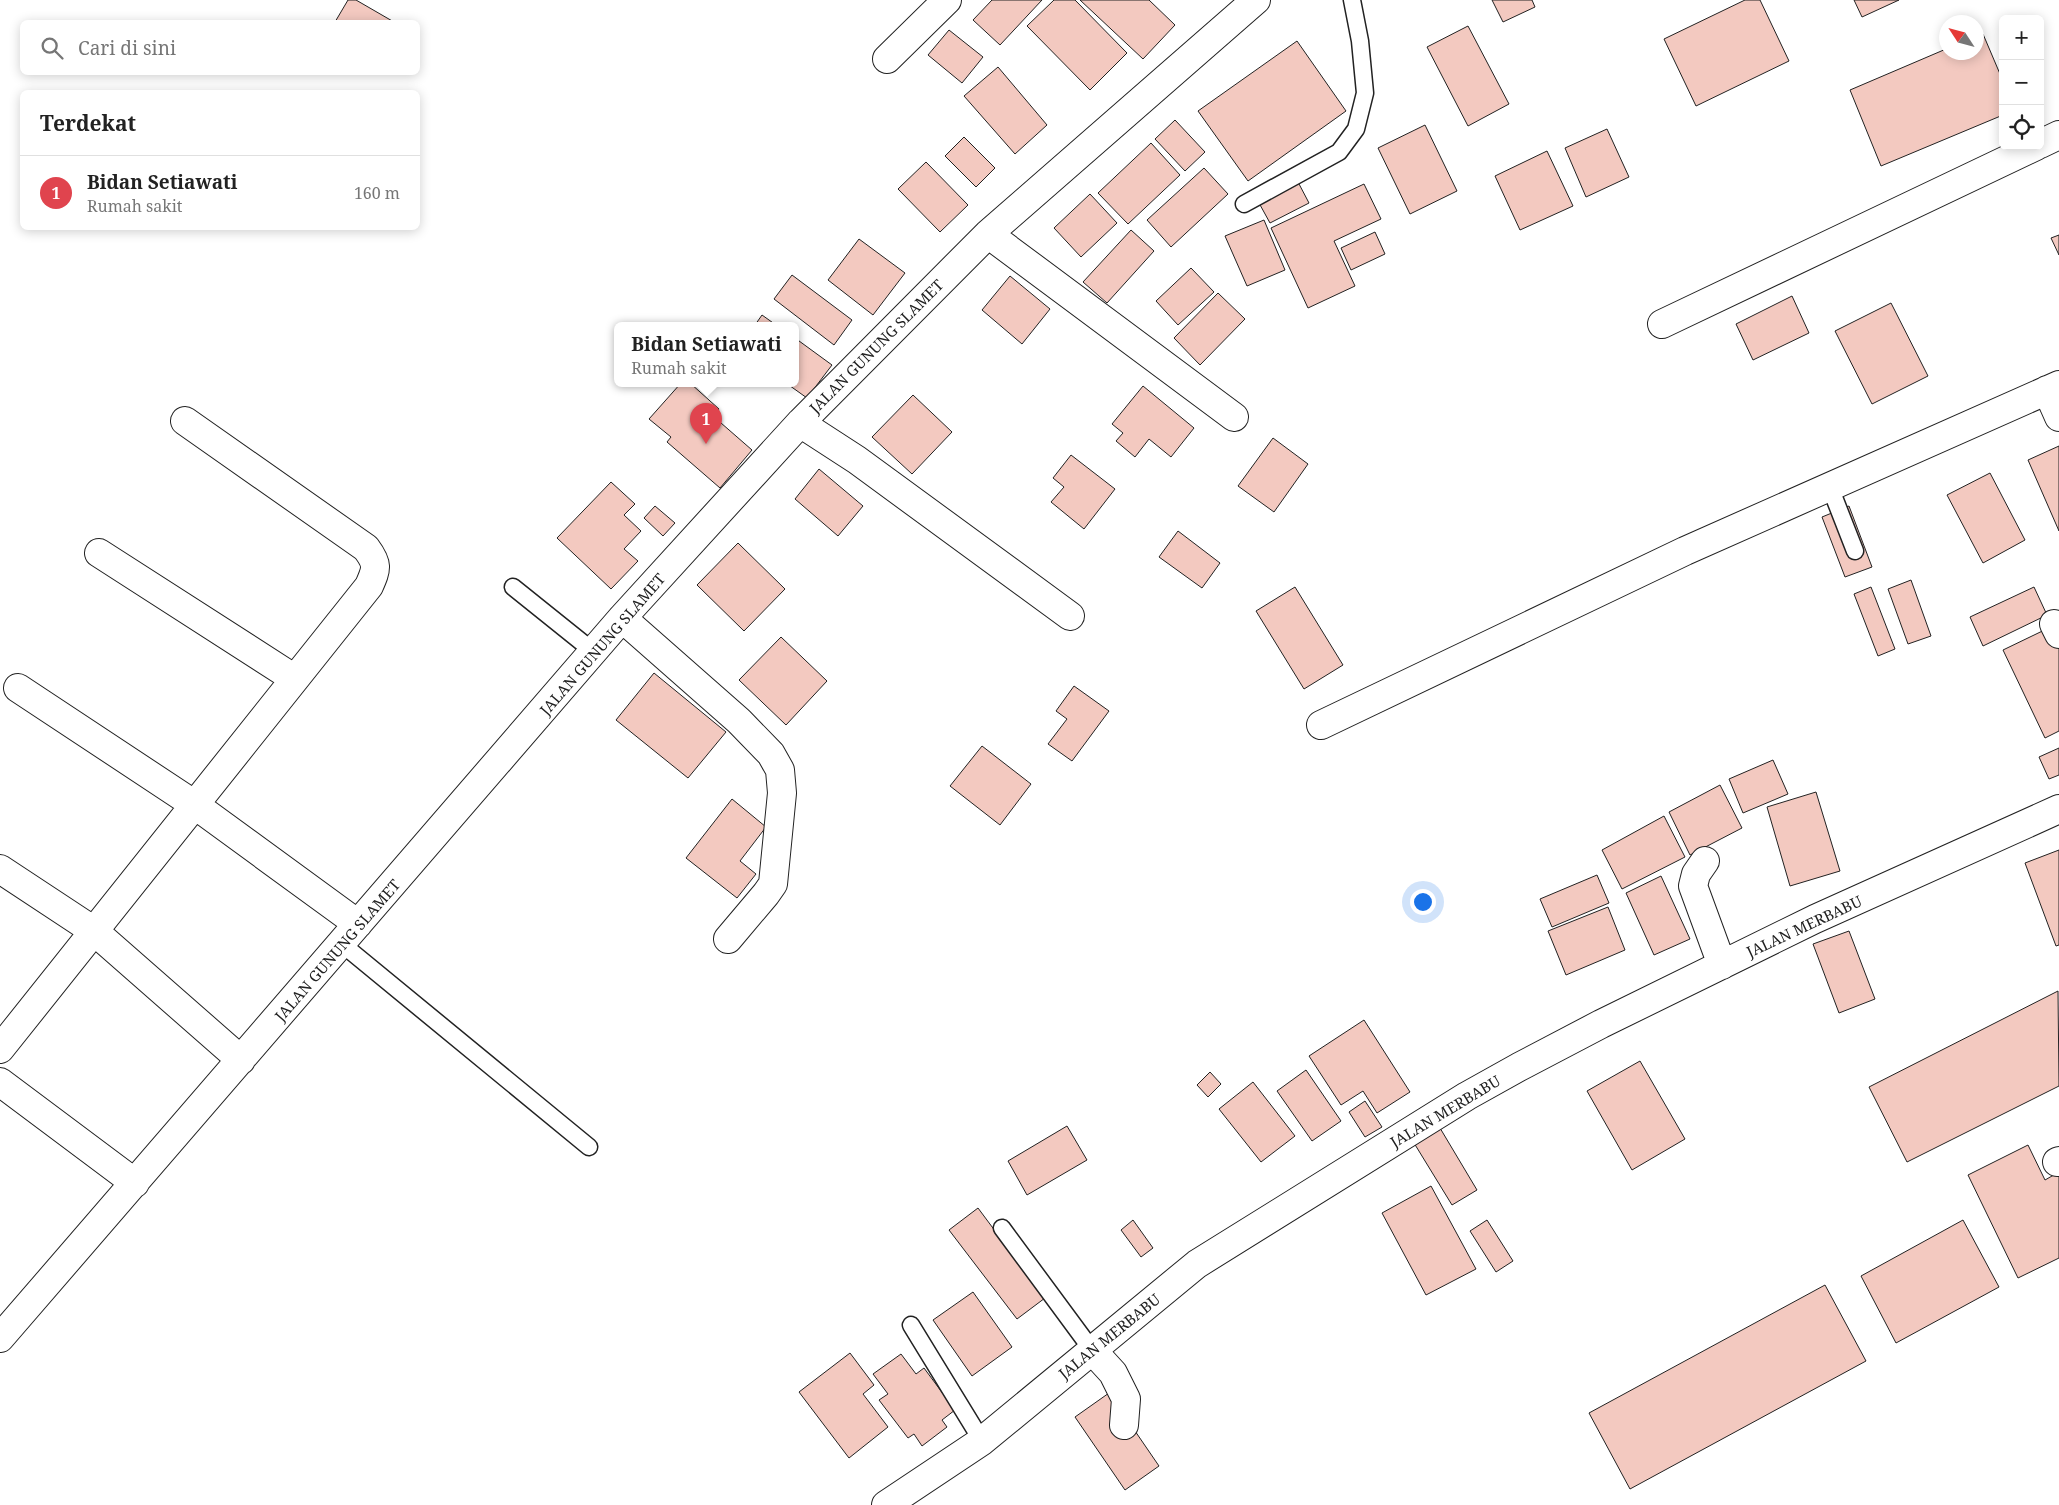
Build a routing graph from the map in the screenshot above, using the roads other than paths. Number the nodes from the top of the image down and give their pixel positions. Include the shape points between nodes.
1 (947, 0) edge
2 (1256, 0) edge
3 (1352, 0) edge
4 (887, 59) dead end
5 (2059, 135) edge
6 (2044, 142) edge
7 (2028, 150) edge
8 (1244, 204) dead end
9 (988, 234) junction
10 (1662, 324) dead end
11 (2053, 388) edge
12 (1234, 417) dead end
13 (2059, 417) edge
14 (185, 421) dead end
15 (800, 422) junction
16 (1830, 487) junction
17 (1855, 551) dead end
18 (99, 553) dead end
19 (513, 587) dead end
20 (1070, 616) dead end
21 (622, 618) junction
22 (594, 652) junction
23 (295, 679) junction
24 (18, 688) dead end
25 (1321, 725) dead end
26 (195, 805) junction
27 (2059, 809) edge
28 (1706, 861) dead end
29 (0, 869) edge
30 (94, 931) junction
31 (350, 934) junction
32 (728, 939) dead end
33 (1722, 965) junction
34 (0, 1049) edge
35 (241, 1060) junction
36 (0, 1082) edge
37 (589, 1147) dead end
38 (135, 1183) junction
39 (1002, 1228) dead end
40 (911, 1325) dead end
41 (0, 1338) edge
42 (1092, 1350) junction
43 (1124, 1425) dead end
44 (982, 1441) junction
45 (886, 1505) edge

1 - 4 street
2 - 9 street, JALAN GUNUNG SLAMET
3 - 8 lane via 1360,41 1364,93 1356,129 1339,152
5 - 6 street
7 - 10 street
9 - 12 street
9 - 15 street, JALAN GUNUNG SLAMET
11 - 13 street
11 - 16 street
14 - 23 street via 366,548 375,560 375,572 369,586
15 - 20 street
15 - 21 street, JALAN GUNUNG SLAMET
16 - 17 lane
16 - 25 street via 1685,551
18 - 23 street
19 - 22 lane
21 - 22 street, JALAN GUNUNG SLAMET
21 - 32 street via 739,721 771,754 780,770 782,793 773,884
22 - 31 street, JALAN GUNUNG SLAMET
23 - 26 street
24 - 26 street
26 - 30 street
26 - 31 street
27 - 33 street, JALAN MERBABU
28 - 33 street via 1696,874 1693,886
29 - 30 street
30 - 34 street
30 - 35 street
31 - 35 street, JALAN GUNUNG SLAMET
31 - 37 lane
33 - 42 street, JALAN MERBABU via 1593,1028 1467,1096 1197,1264
35 - 38 street, JALAN GUNUNG SLAMET
36 - 38 street
38 - 41 street, JALAN GUNUNG SLAMET
39 - 42 lane
40 - 44 lane
42 - 43 street via 1113,1373 1126,1399
42 - 44 street, JALAN MERBABU
44 - 45 street, JALAN MERBABU

